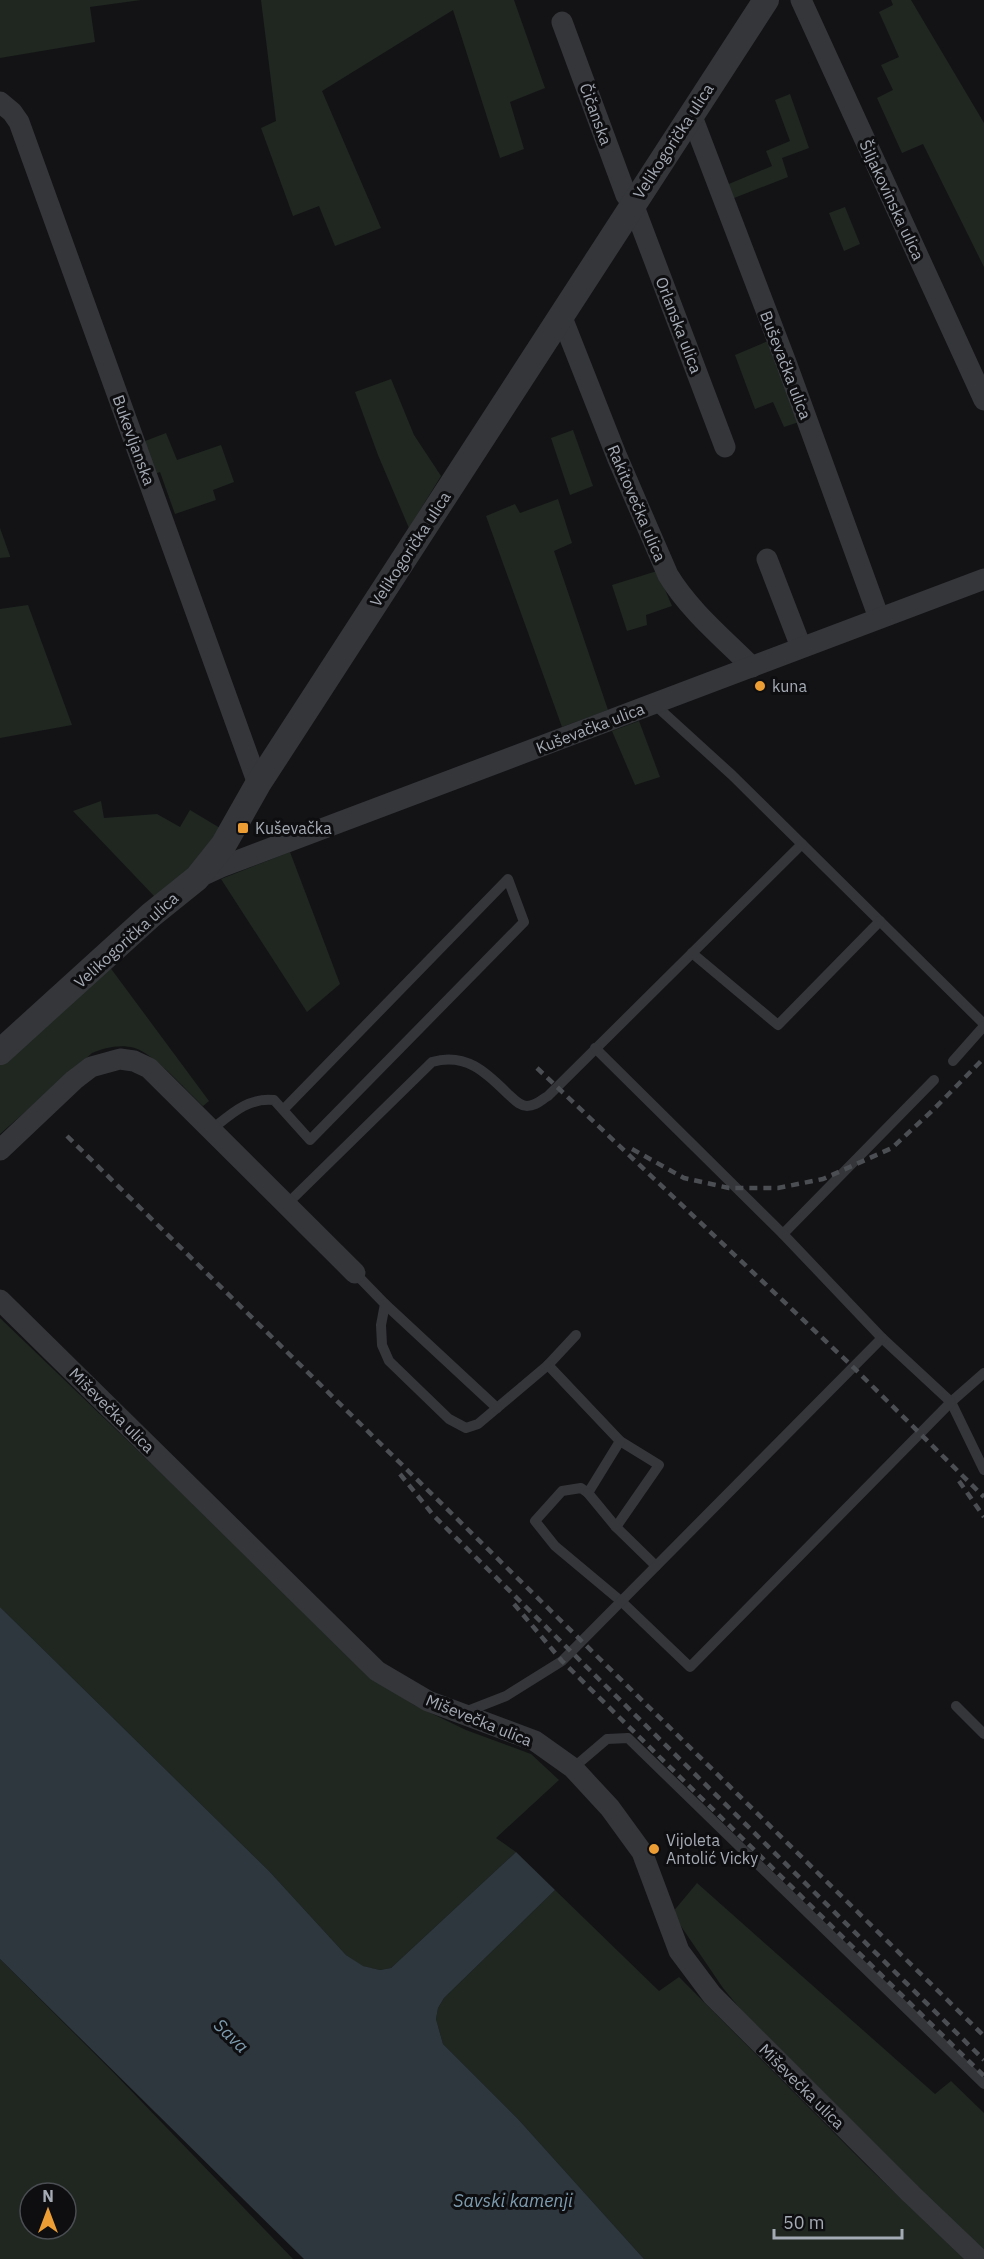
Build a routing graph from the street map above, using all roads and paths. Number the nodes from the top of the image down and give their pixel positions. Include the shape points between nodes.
1 (766, 0) edge
2 (801, 0) edge
3 (562, 22) dead end
4 (0, 102) edge
5 (691, 114) junction
6 (633, 204) junction
7 (561, 315) junction
8 (984, 400) edge
9 (725, 447) dead end
10 (767, 559) dead end
11 (984, 579) edge
12 (879, 618) junction
13 (801, 647) junction
14 (752, 667) junction
15 (654, 704) junction
16 (258, 784) junction
17 (802, 844) junction
18 (197, 878) junction
19 (880, 921) junction
20 (692, 953) junction
21 (984, 1025) edge
22 (595, 1048) junction
23 (0, 1052) edge
24 (954, 1061) dead end
25 (934, 1080) dead end
26 (283, 1110) junction
27 (211, 1130) junction
28 (0, 1150) edge
29 (286, 1205) junction
30 (783, 1234) junction
31 (355, 1272) joint
32 (0, 1300) edge
33 (385, 1304) junction
34 (576, 1335) dead end
35 (882, 1338) junction
36 (548, 1365) junction
37 (984, 1373) edge
38 (951, 1402) junction
39 (496, 1408) junction
40 (620, 1440) junction
41 (984, 1470) edge
42 (588, 1493) junction
43 (616, 1527) junction
44 (656, 1566) junction
45 (622, 1602) junction
46 (956, 1707) dead end
47 (462, 1714) junction
48 (984, 1734) edge
49 (573, 1768) junction
50 (984, 2084) edge
51 (979, 2259) edge

1 - 5 street, Velikogorička ulica
2 - 8 street, Šiljakovinska ulica
3 - 6 street, Čičanska via 626,195
4 - 16 street, Bukevljanska via 19,122
5 - 6 street, Velikogorička ulica
5 - 12 street, Buševačka ulica
6 - 7 street, Velikogorička ulica
6 - 9 street, Orlanska ulica
7 - 14 street, Rakitovečka ulica via 668,575 693,607
7 - 16 street, Velikogorička ulica
10 - 13 street
11 - 12 street, Kuševačka ulica
12 - 13 street, Kuševačka ulica
13 - 14 street, Kuševačka ulica
14 - 15 street, Kuševačka ulica
15 - 17 lane
15 - 18 street, Kuševačka ulica
16 - 18 street, Velikogorička ulica via 224,844
17 - 19 lane
17 - 20 lane
18 - 23 street, Velikogorička ulica
19 - 20 lane via 778,1025
19 - 21 lane
20 - 22 lane
21 - 24 lane
22 - 29 lane via 548,1096 526,1106 463,1060 432,1062
22 - 30 lane
25 - 30 lane
26 - 26 lane via 310,1140 524,922 508,879
26 - 27 lane via 274,1100 257,1100
27 - 28 street via 149,1068 120,1059 91,1067
27 - 29 street
29 - 31 street
30 - 35 lane
31 - 33 lane
32 - 47 street, Miševečka ulica via 377,1671 428,1701
33 - 39 lane
33 - 39 lane via 382,1344 389,1361 448,1419 466,1428 478,1424
34 - 36 lane
35 - 38 lane
35 - 44 lane
36 - 39 lane
36 - 40 lane
37 - 38 lane
38 - 41 lane
38 - 45 lane via 690,1667
40 - 42 lane
40 - 43 lane via 659,1465
42 - 43 lane
42 - 45 lane via 581,1488 562,1491 535,1521 555,1546
43 - 44 lane
44 - 45 lane
45 - 47 lane via 562,1661 540,1677
46 - 48 lane
47 - 49 street, Miševečka ulica via 535,1741
49 - 50 lane via 607,1739 628,1738
49 - 51 street, Miševečka ulica via 610,1808 642,1852 679,1951 712,1995

